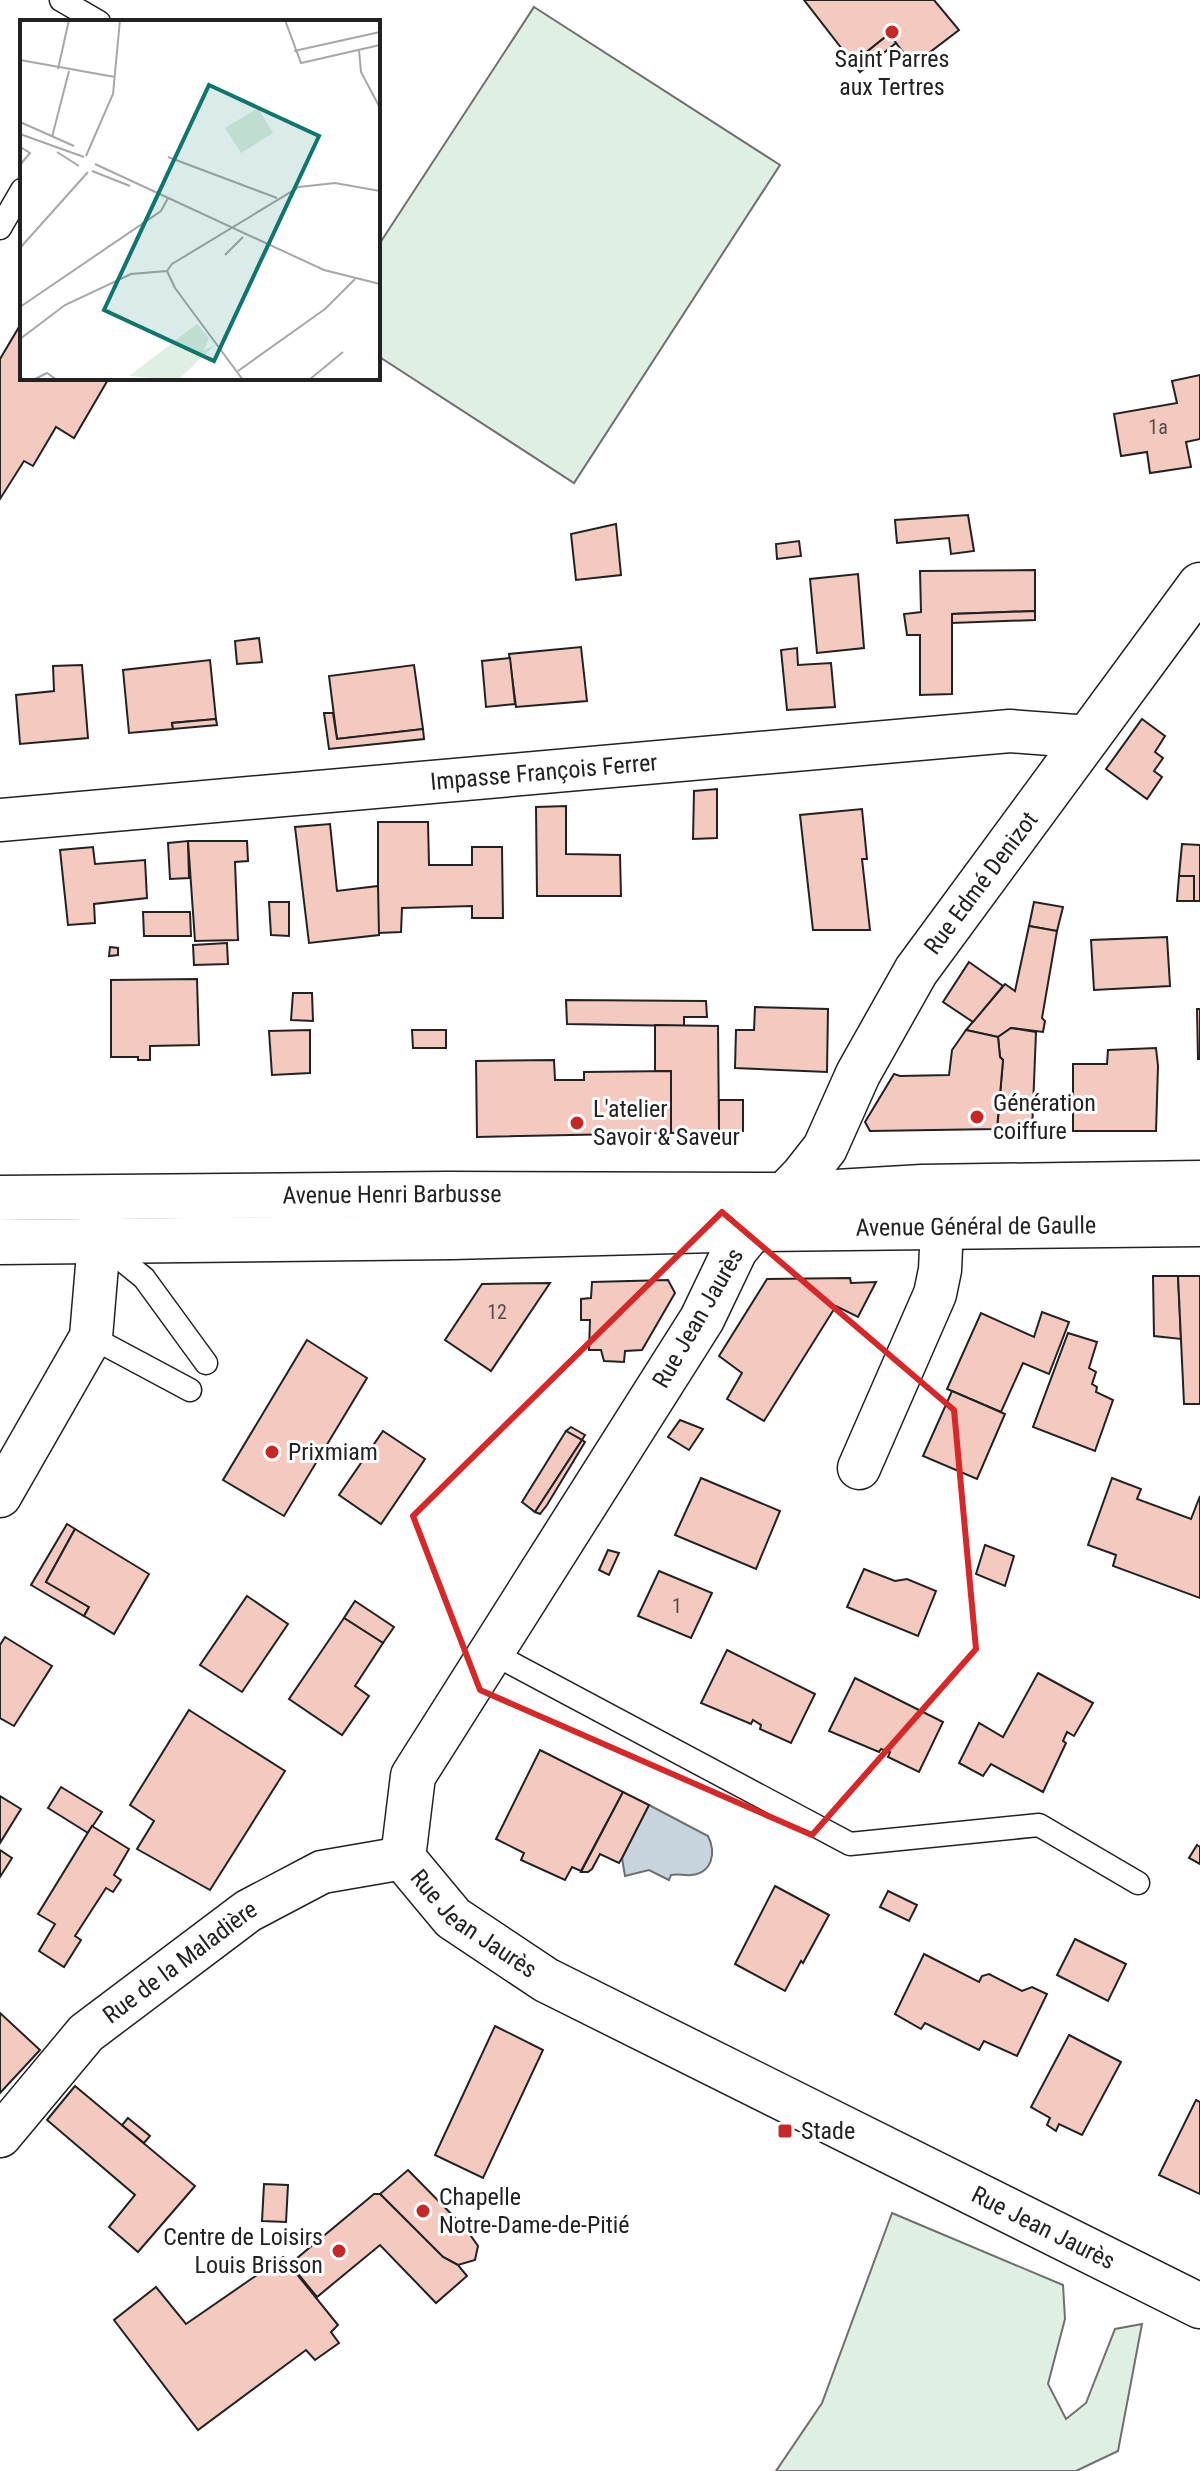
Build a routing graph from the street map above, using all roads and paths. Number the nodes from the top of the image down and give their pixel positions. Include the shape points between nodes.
1 (61, 0) edge
2 (96, 20) edge
3 (20, 193) edge
4 (0, 228) edge
5 (1200, 585) edge
6 (1089, 737) junction
7 (0, 820) edge
8 (1200, 1183) edge
9 (103, 1195) junction
10 (785, 1195) junction
11 (0, 1198) edge
12 (1200, 1224) edge
13 (942, 1227) junction
14 (752, 1229) junction
15 (99, 1241) junction
16 (0, 1242) edge
17 (91, 1337) junction
18 (206, 1363) dead end
19 (190, 1390) dead end
20 (859, 1468) dead end
21 (0, 1496) edge
22 (492, 1653) junction
23 (403, 1858) junction
24 (1138, 1883) dead end
25 (0, 2136) edge
26 (1200, 2306) edge

1 - 2 lane
3 - 4 lane
5 - 6 street, Rue Edmé Denizot
6 - 7 street, Impasse François Ferrer via 1010,731
6 - 10 street, Rue Edmé Denizot via 916,971 858,1074 825,1148
8 - 10 street, Avenue Général de Gaulle via 922,1187
9 - 10 street, Avenue Henri Barbusse
9 - 11 street, Avenue Henri Barbusse
9 - 15 street
10 - 14 street, Rue Jean Jaurès
12 - 13 street, Avenue Général de Gaulle
13 - 14 street, Avenue Général de Gaulle
13 - 20 street via 935,1294
14 - 15 street, Avenue Henri Barbusse
14 - 22 street, Rue Jean Jaurès via 735,1250 702,1319
15 - 16 street, Avenue Henri Barbusse
15 - 17 street
15 - 18 lane via 144,1278
17 - 19 lane
17 - 21 street
22 - 23 street, Rue Jean Jaurès via 413,1776
22 - 24 lane via 850,1844 1039,1825
23 - 25 street, Rue de la Maladière via 322,1872 248,1911 86,2033
23 - 26 street, Rue Jean Jaurès via 453,1918 546,1980

